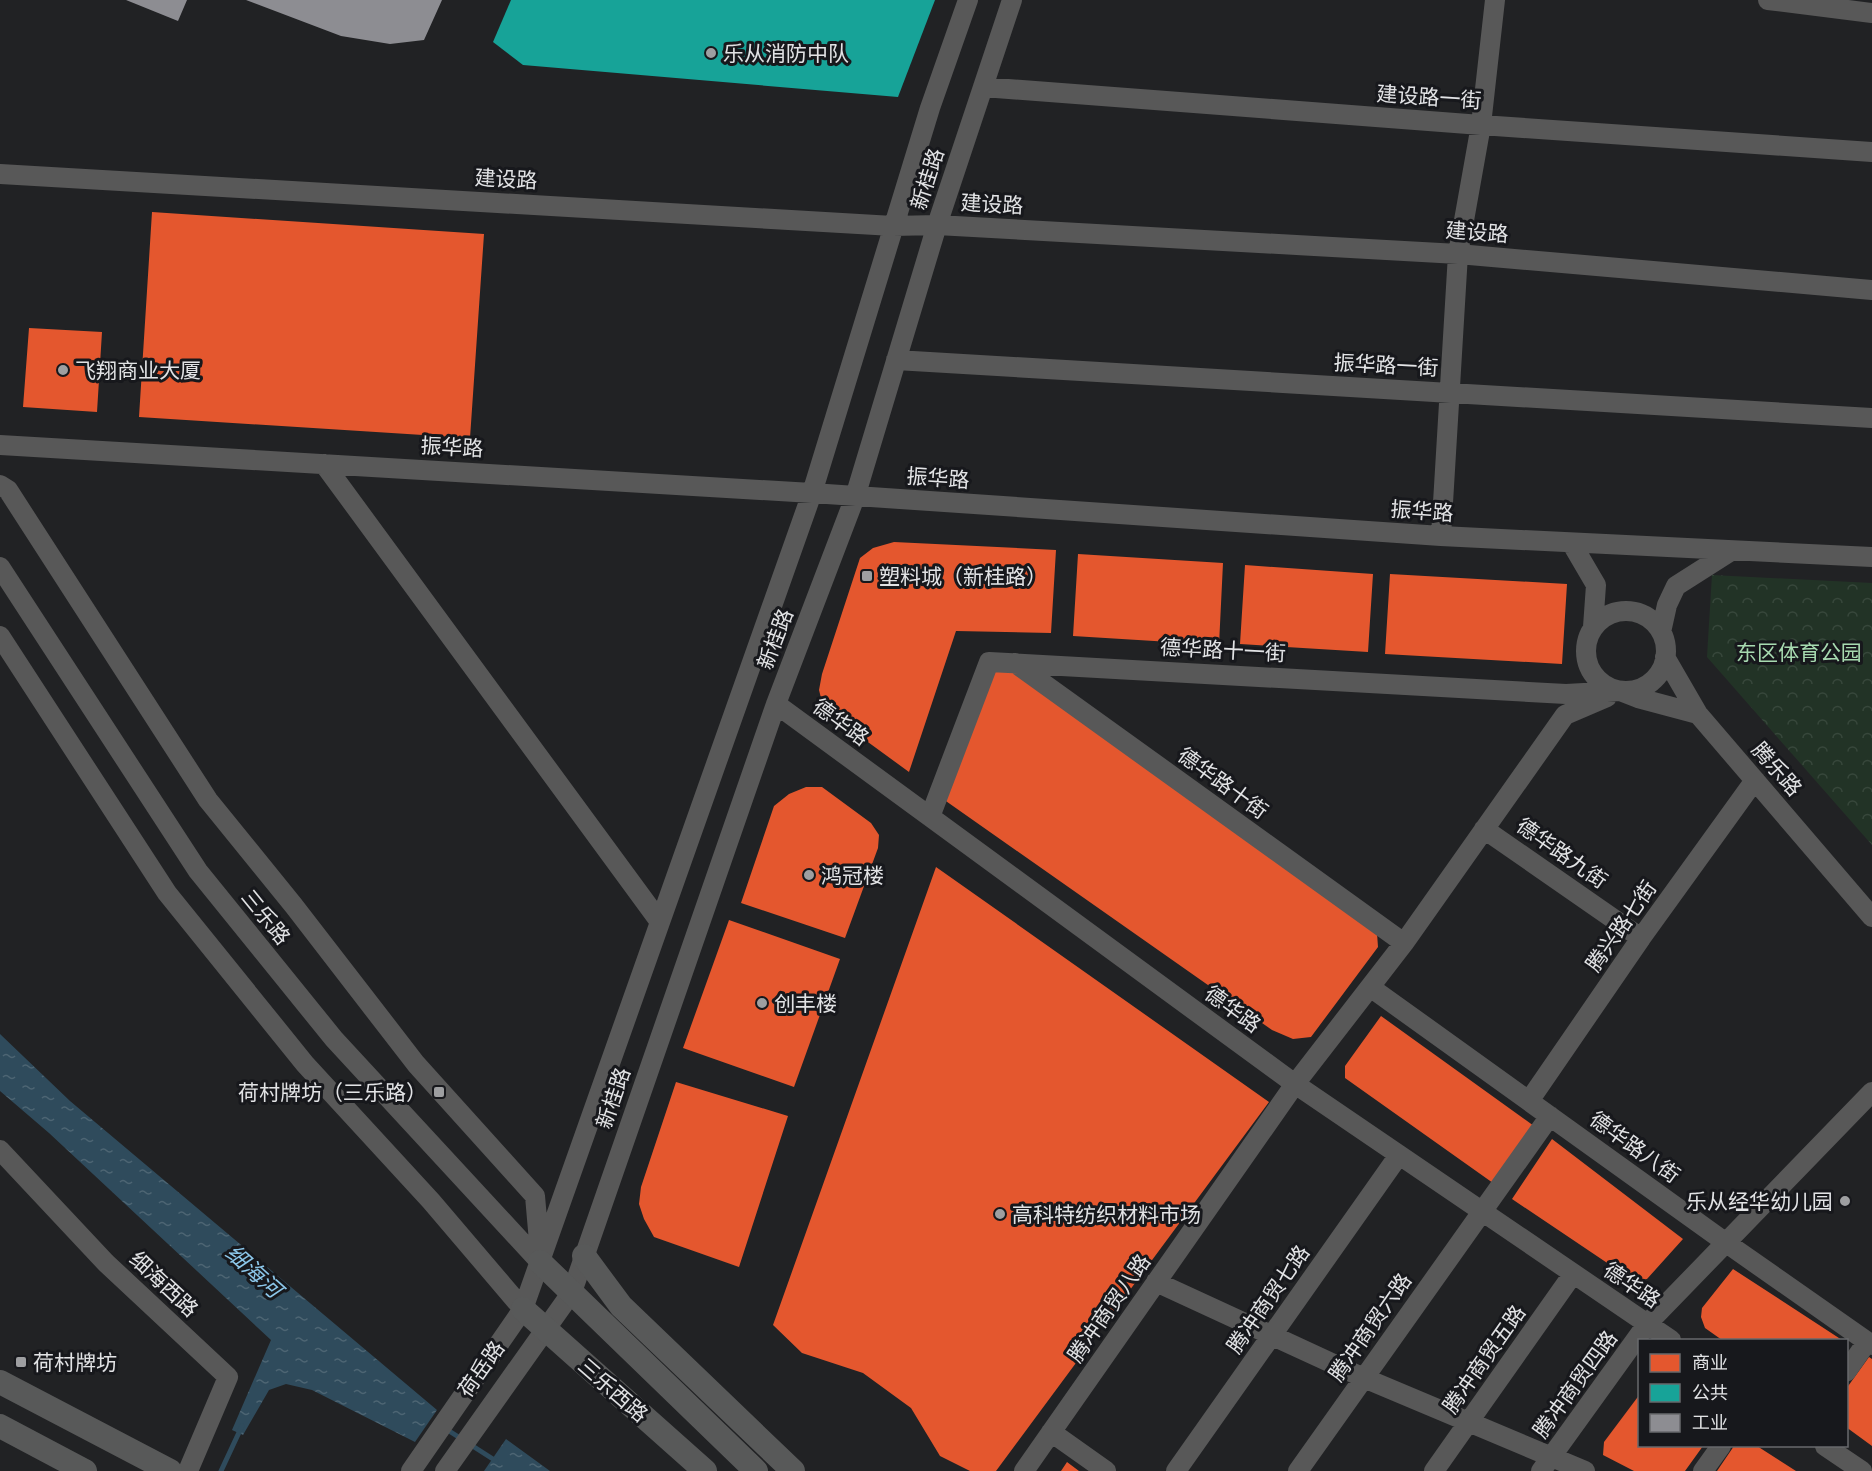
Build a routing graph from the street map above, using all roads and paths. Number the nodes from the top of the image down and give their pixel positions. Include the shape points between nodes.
1 (968, 0) edge
2 (1012, 0) edge
3 (1495, 0) edge
4 (1768, 0) edge
5 (1872, 13) edge
6 (983, 87) junction
7 (1481, 126) junction
8 (1872, 152) edge
9 (0, 174) edge
10 (938, 225) junction
11 (892, 226) junction
12 (1458, 254) junction
13 (1872, 290) edge
14 (896, 360) junction
15 (1449, 393) junction
16 (1872, 418) edge
17 (0, 445) edge
18 (324, 464) junction
19 (0, 485) edge
20 (812, 493) junction
21 (855, 497) junction
22 (1440, 536) junction
23 (1572, 544) junction
24 (1731, 551) junction
25 (1872, 557) edge
26 (0, 567) edge
27 (1593, 627) junction
28 (1661, 632) junction
29 (0, 636) edge
30 (1665, 657) junction
31 (1015, 663) junction
32 (1620, 691) junction
33 (776, 704) junction
34 (1698, 714) junction
35 (1755, 780) junction
36 (930, 816) junction
37 (1484, 829) junction
38 (1872, 917) edge
39 (660, 922) junction
40 (1641, 938) junction
41 (1404, 943) junction
42 (1370, 987) junction
43 (1295, 1084) junction
44 (1872, 1092) edge
45 (1529, 1101) junction
46 (1550, 1116) junction
47 (0, 1150) edge
48 (1399, 1155) junction
49 (1482, 1212) junction
50 (1725, 1242) junction
51 (584, 1256) junction
52 (540, 1262) junction
53 (1573, 1274) junction
54 (1156, 1282) junction
55 (572, 1292) junction
56 (523, 1309) junction
57 (1647, 1324) junction
58 (545, 1330) junction
59 (1272, 1335) junction
60 (1668, 1339) edge
61 (1869, 1343) edge
62 (1848, 1369) edge
63 (1364, 1378) junction
64 (0, 1382) edge
65 (1468, 1422) junction
66 (0, 1426) edge
67 (1051, 1432) junction
68 (1720, 1447) edge
69 (1826, 1447) edge
70 (1546, 1464) edge
71 (1838, 1464) edge
72 (449, 1465) edge
73 (85, 1471) edge
74 (170, 1471) edge
75 (188, 1471) edge
76 (411, 1471) edge
77 (705, 1471) edge
78 (756, 1471) edge
79 (793, 1471) edge
80 (1024, 1471) edge
81 (1106, 1471) edge
82 (1176, 1471) edge
83 (1298, 1471) edge
84 (1434, 1471) edge
85 (1585, 1471) edge
86 (1703, 1471) edge
87 (1862, 1471) edge

1 - 11 street, 新桂路
2 - 6 street, 新桂路
3 - 7 street
4 - 5 street
6 - 7 street, 建设路一街
6 - 10 street, 新桂路
7 - 8 street, 建设路一街
7 - 12 street
9 - 11 street, 建设路
10 - 11 street, 建设路
10 - 12 street, 建设路
10 - 14 street, 新桂路
11 - 20 street, 新桂路
12 - 13 street, 建设路
12 - 15 street
14 - 15 street, 振华路一街
14 - 21 street, 新桂路
15 - 16 street, 振华路一街
15 - 22 street
17 - 18 street, 振华路
18 - 20 street, 振华路
18 - 39 street
19 - 52 street via 8,490 208,800 416,1064 535,1196
20 - 21 street, 振华路
20 - 39 street, 新桂路
21 - 22 street, 振华路
21 - 33 street, 新桂路
22 - 23 street, 振华路
23 - 24 street, 振华路
23 - 27 street via 1596,585
24 - 25 street, 振华路
24 - 28 street via 1676,586
26 - 52 street, 三乐路 via 198,871 334,1039
27 - 28 street via 1616,612 1630,611 1654,622
27 - 32 street via 1585,653 1588,667 1601,683
28 - 30 street
29 - 56 street via 167,893 304,1064
30 - 32 street via 1662,669 1650,683 1633,691
30 - 34 street, 腾乐路
31 - 32 street, 德华路十一街 via 1566,694
31 - 36 street, 德华路十一街 via 989,662
31 - 41 street, 德华路十街
32 - 34 street
32 - 37 street, 腾冲商贸八路 via 1565,715
33 - 36 street, 德华路
33 - 51 street, 新桂路
34 - 35 street, 腾乐路
35 - 38 street, 腾乐路
35 - 40 street, 腾兴路七街
36 - 43 street, 德华路
37 - 40 street, 德华路九街
37 - 41 street, 腾冲商贸八路
39 - 52 street, 新桂路
40 - 45 street, 腾兴路七街
41 - 42 street, 腾冲商贸八路
42 - 43 street, 腾冲商贸八路
42 - 45 street, 德华路八街
43 - 48 street, 德华路
43 - 54 street, 腾冲商贸八路
44 - 50 street, 腾冲商贸四路
45 - 46 street, 德华路八街
46 - 49 street, 腾冲商贸六路
46 - 50 street, 德华路八街
47 - 75 street, 细海西路 via 106,1263 228,1377
48 - 49 street, 德华路
48 - 59 street, 腾冲商贸七路
49 - 53 street, 德华路
49 - 63 street, 腾冲商贸六路
50 - 57 street, 腾冲商贸四路
50 - 61 street, 德华路八街
51 - 55 street, 新桂路
51 - 79 main road via 621,1306
52 - 55 main road
52 - 56 street, 荷岳路
53 - 57 street, 德华路
53 - 65 street, 腾冲商贸五路
54 - 59 street
54 - 67 street, 腾冲商贸八路
55 - 58 street, 荷岳路
55 - 78 main road
56 - 58 main road, 三乐西路
56 - 76 street, 荷岳路
57 - 60 street, 德华路
57 - 70 street, 腾冲商贸四路
58 - 72 street, 荷岳路
58 - 77 main road, 三乐西路
59 - 63 street
59 - 82 street, 腾冲商贸七路
61 - 62 street
63 - 65 street
63 - 83 street, 腾冲商贸六路
64 - 74 main road
65 - 70 street
65 - 84 street, 腾冲商贸五路
66 - 73 main road
67 - 80 street, 腾冲商贸八路
67 - 81 street
68 - 86 street
69 - 71 street
70 - 85 street
71 - 87 street

